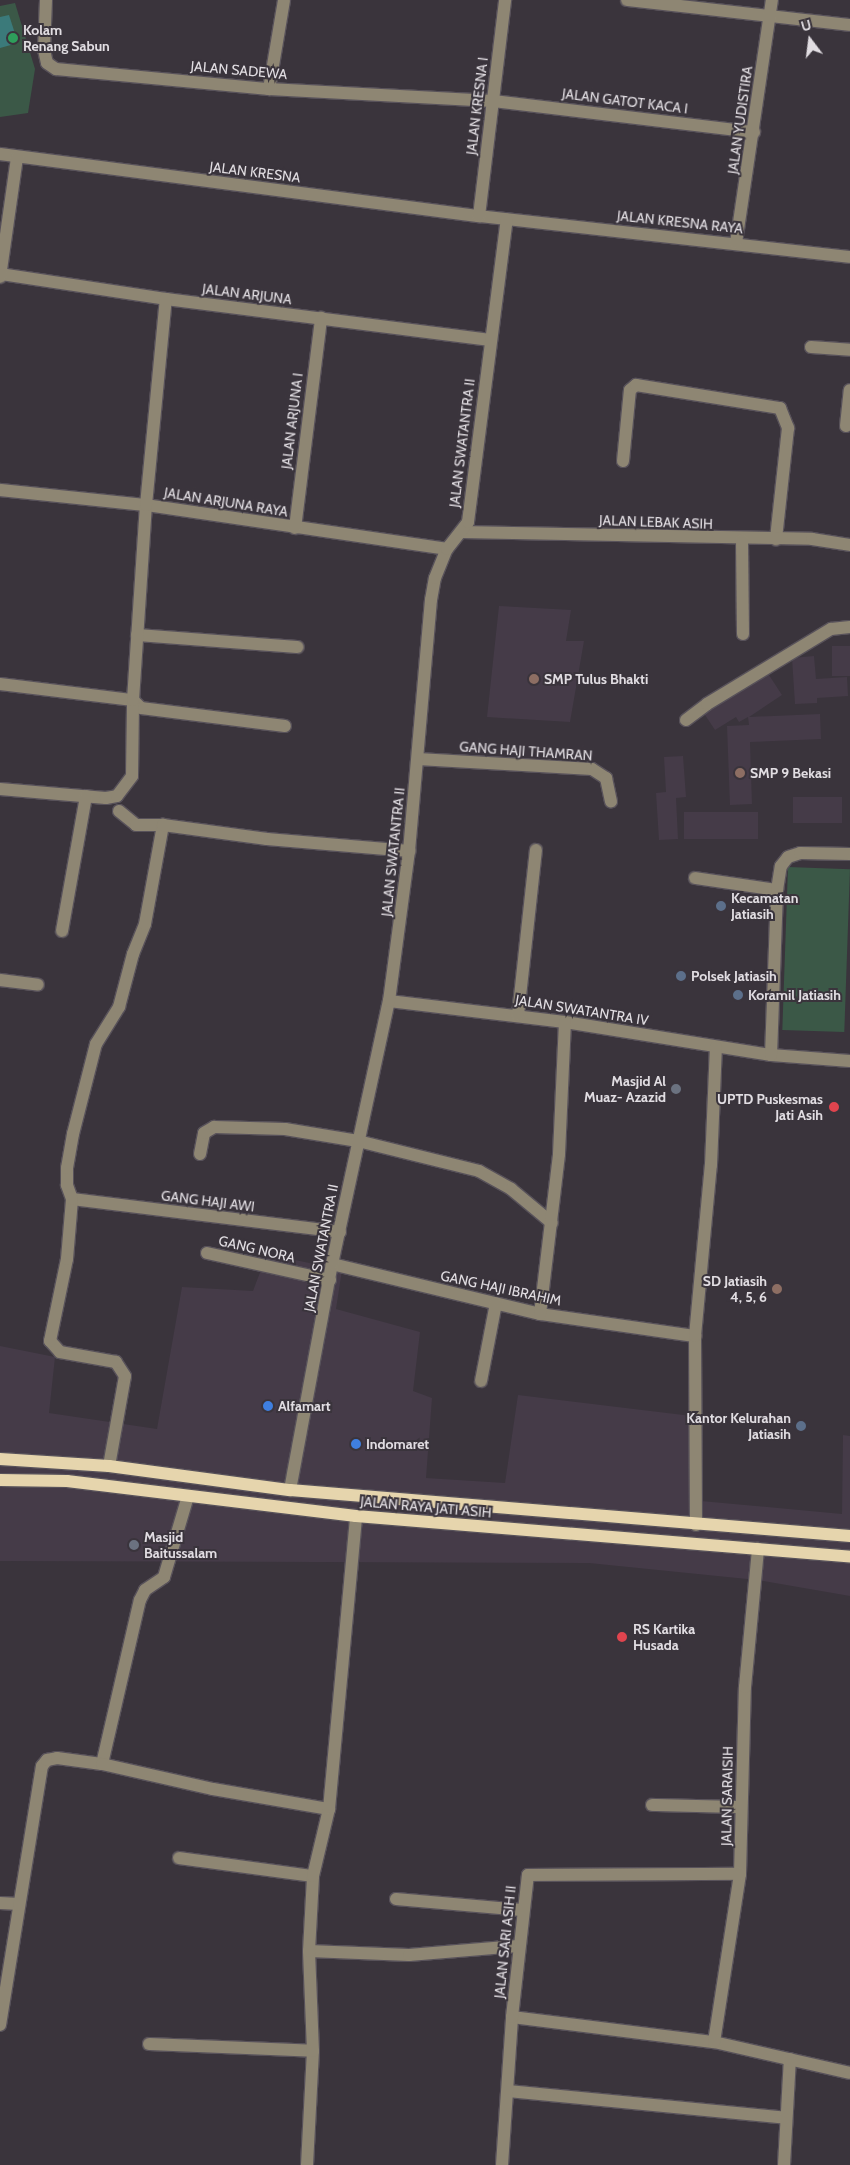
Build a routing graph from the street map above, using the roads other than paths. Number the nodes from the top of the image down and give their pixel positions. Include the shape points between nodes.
1 (46, 0) edge
2 (284, 0) edge
3 (505, 0) edge
4 (627, 0) edge
5 (772, 0) edge
6 (769, 17) junction
7 (850, 25) edge
8 (269, 89) junction
9 (493, 101) junction
10 (754, 132) junction
11 (0, 154) edge
12 (17, 157) junction
13 (479, 216) junction
14 (506, 219) junction
15 (736, 243) junction
16 (850, 257) edge
17 (0, 276) edge
18 (166, 299) junction
19 (321, 318) junction
20 (490, 340) junction
21 (811, 347) dead end
22 (850, 350) edge
23 (850, 390) edge
24 (846, 426) dead end
25 (623, 461) dead end
26 (0, 490) edge
27 (146, 505) junction
28 (294, 528) junction
29 (461, 532) junction
30 (776, 539) junction
31 (742, 540) junction
32 (850, 545) edge
33 (447, 549) junction
34 (850, 627) edge
35 (743, 634) dead end
36 (137, 635) junction
37 (298, 647) dead end
38 (0, 684) edge
39 (133, 700) junction
40 (686, 720) dead end
41 (285, 726) dead end
42 (418, 759) junction
43 (0, 789) edge
44 (86, 796) junction
45 (611, 801) dead end
46 (119, 811) dead end
47 (163, 825) junction
48 (536, 850) dead end
49 (410, 852) junction
50 (850, 854) edge
51 (695, 878) dead end
52 (777, 890) junction
53 (62, 931) dead end
54 (0, 980) edge
55 (38, 985) dead end
56 (388, 1001) junction
57 (518, 1015) junction
58 (565, 1022) junction
59 (716, 1047) junction
60 (771, 1055) junction
61 (850, 1060) edge
62 (358, 1142) junction
63 (200, 1154) dead end
64 (72, 1199) junction
65 (552, 1223) junction
66 (340, 1232) junction
67 (207, 1253) dead end
68 (332, 1264) junction
69 (330, 1280) junction
70 (496, 1304) junction
71 (540, 1314) junction
72 (695, 1336) junction
73 (481, 1381) dead end
74 (0, 1459) edge
75 (109, 1466) junction
76 (0, 1480) edge
77 (290, 1490) junction
78 (188, 1496) junction
79 (356, 1516) junction
80 (696, 1525) junction
81 (850, 1536) edge
82 (758, 1549) junction
83 (850, 1557) edge
84 (102, 1764) junction
85 (652, 1805) dead end
86 (741, 1807) junction
87 (329, 1809) junction
88 (179, 1858) dead end
89 (740, 1874) junction
90 (313, 1876) junction
91 (396, 1899) dead end
92 (0, 1903) edge
93 (19, 1904) junction
94 (522, 1910) junction
95 (518, 1946) junction
96 (309, 1951) junction
97 (512, 2016) junction
98 (0, 2025) edge
99 (714, 2042) junction
100 (149, 2044) dead end
101 (313, 2051) junction
102 (790, 2059) junction
103 (850, 2073) edge
104 (508, 2091) junction
105 (786, 2118) junction
106 (307, 2165) edge
107 (502, 2165) edge
108 (784, 2165) edge

1 - 8 street, JALAN SADEWA via 44,50 47,63 56,69
2 - 8 street
3 - 9 street, JALAN KRESNA I
4 - 6 street
5 - 6 street, JALAN YUDISTIRA
6 - 7 street
6 - 10 street, JALAN YUDISTIRA
8 - 9 street, JALAN SADEWA
9 - 10 street, JALAN GATOT KACA I
9 - 13 street, JALAN KRESNA I
10 - 15 street, JALAN YUDISTIRA
11 - 12 street, JALAN KRESNA
12 - 13 street, JALAN KRESNA
12 - 17 street
13 - 14 street, JALAN KRESNA
14 - 15 street, JALAN KRESNA RAYA
14 - 20 street, JALAN SWATANTRA II
15 - 16 street, JALAN KRESNA RAYA
17 - 18 street, JALAN ARJUNA
18 - 19 street, JALAN ARJUNA
18 - 27 street
19 - 20 street, JALAN ARJUNA
19 - 28 street, JALAN ARJUNA I
20 - 29 street, JALAN SWATANTRA II via 468,522
21 - 22 street
23 - 24 street
25 - 30 street via 630,390 636,385 780,408 788,428
26 - 27 street, JALAN ARJUNA RAYA
27 - 28 street, JALAN ARJUNA RAYA
27 - 36 street
28 - 33 street, JALAN ARJUNA RAYA
29 - 31 street, JALAN LEBAK ASIH
29 - 33 street, JALAN SWATANTRA II
30 - 31 street, JALAN LEBAK ASIH
30 - 32 street, JALAN LEBAK ASIH via 812,539
31 - 35 street
33 - 42 street, JALAN SWATANTRA II via 435,578 431,600
34 - 40 street via 831,629
36 - 37 street
36 - 39 street
38 - 39 street
39 - 41 street via 141,708
39 - 44 street via 132,776 117,796
42 - 45 street, GANG HAJI THAMRAN via 592,769 606,778
42 - 49 street, JALAN SWATANTRA II
43 - 44 street
44 - 53 street
46 - 47 street via 136,825
47 - 49 street via 267,840
47 - 64 street via 145,924 132,954 119,1007 96,1044 73,1134 67,1185
48 - 57 street
49 - 56 street, JALAN SWATANTRA II
50 - 52 street via 800,852 788,857 781,866
51 - 52 street
52 - 60 street
54 - 55 street
56 - 57 street, JALAN SWATANTRA IV
56 - 62 street, JALAN SWATANTRA II
57 - 58 street, JALAN SWATANTRA IV
58 - 59 street, JALAN SWATANTRA IV
58 - 65 street
59 - 60 street, JALAN SWATANTRA IV
59 - 72 street via 711,1165
60 - 61 street, JALAN SWATANTRA IV
62 - 63 street via 285,1129 214,1128 204,1132
62 - 65 street via 479,1171 511,1189
62 - 66 street, JALAN SWATANTRA II
64 - 66 street, GANG HAJI AWI
64 - 75 street via 67,1259 50,1341 60,1352 116,1362 125,1376
65 - 71 street
66 - 68 street, JALAN SWATANTRA II
67 - 69 street, GANG NORA
68 - 69 street, JALAN SWATANTRA II
68 - 70 street, GANG HAJI IBRAHIM
69 - 77 street, JALAN SWATANTRA II
70 - 71 street, GANG HAJI IBRAHIM
70 - 73 street
71 - 72 street, GANG HAJI IBRAHIM
72 - 80 street
74 - 75 main road, JALAN RAYA JATI ASIH
75 - 77 main road, JALAN RAYA JATI ASIH
76 - 78 main road, JALAN RAYA JATI ASIH via 68,1481
77 - 80 main road, JALAN RAYA JATI ASIH
78 - 79 main road, JALAN RAYA JATI ASIH
78 - 84 street via 164,1578 145,1590 140,1600
79 - 82 main road, JALAN RAYA JATI ASIH
79 - 87 street
80 - 81 main road, JALAN RAYA JATI ASIH
82 - 83 main road, JALAN RAYA JATI ASIH
82 - 86 street, JALAN SARAISIH via 745,1687
84 - 87 street via 213,1789
84 - 93 street via 57,1758 47,1760 42,1766
85 - 86 street
86 - 89 street, JALAN SARAISIH
87 - 90 street
88 - 90 street
89 - 94 street, JALAN SARI ASIH II via 528,1875
89 - 99 street, JALAN SARAISIH
90 - 96 street
91 - 94 street
92 - 93 street
93 - 98 street
94 - 95 street, JALAN SARI ASIH II
95 - 96 street via 409,1955
95 - 97 street, JALAN SARI ASIH II
96 - 101 street
97 - 99 street
97 - 104 street, JALAN SARI ASIH II
99 - 102 street
100 - 101 street
101 - 106 street
102 - 103 street
102 - 105 street
104 - 105 street
104 - 107 street, JALAN SARI ASIH II
105 - 108 street

